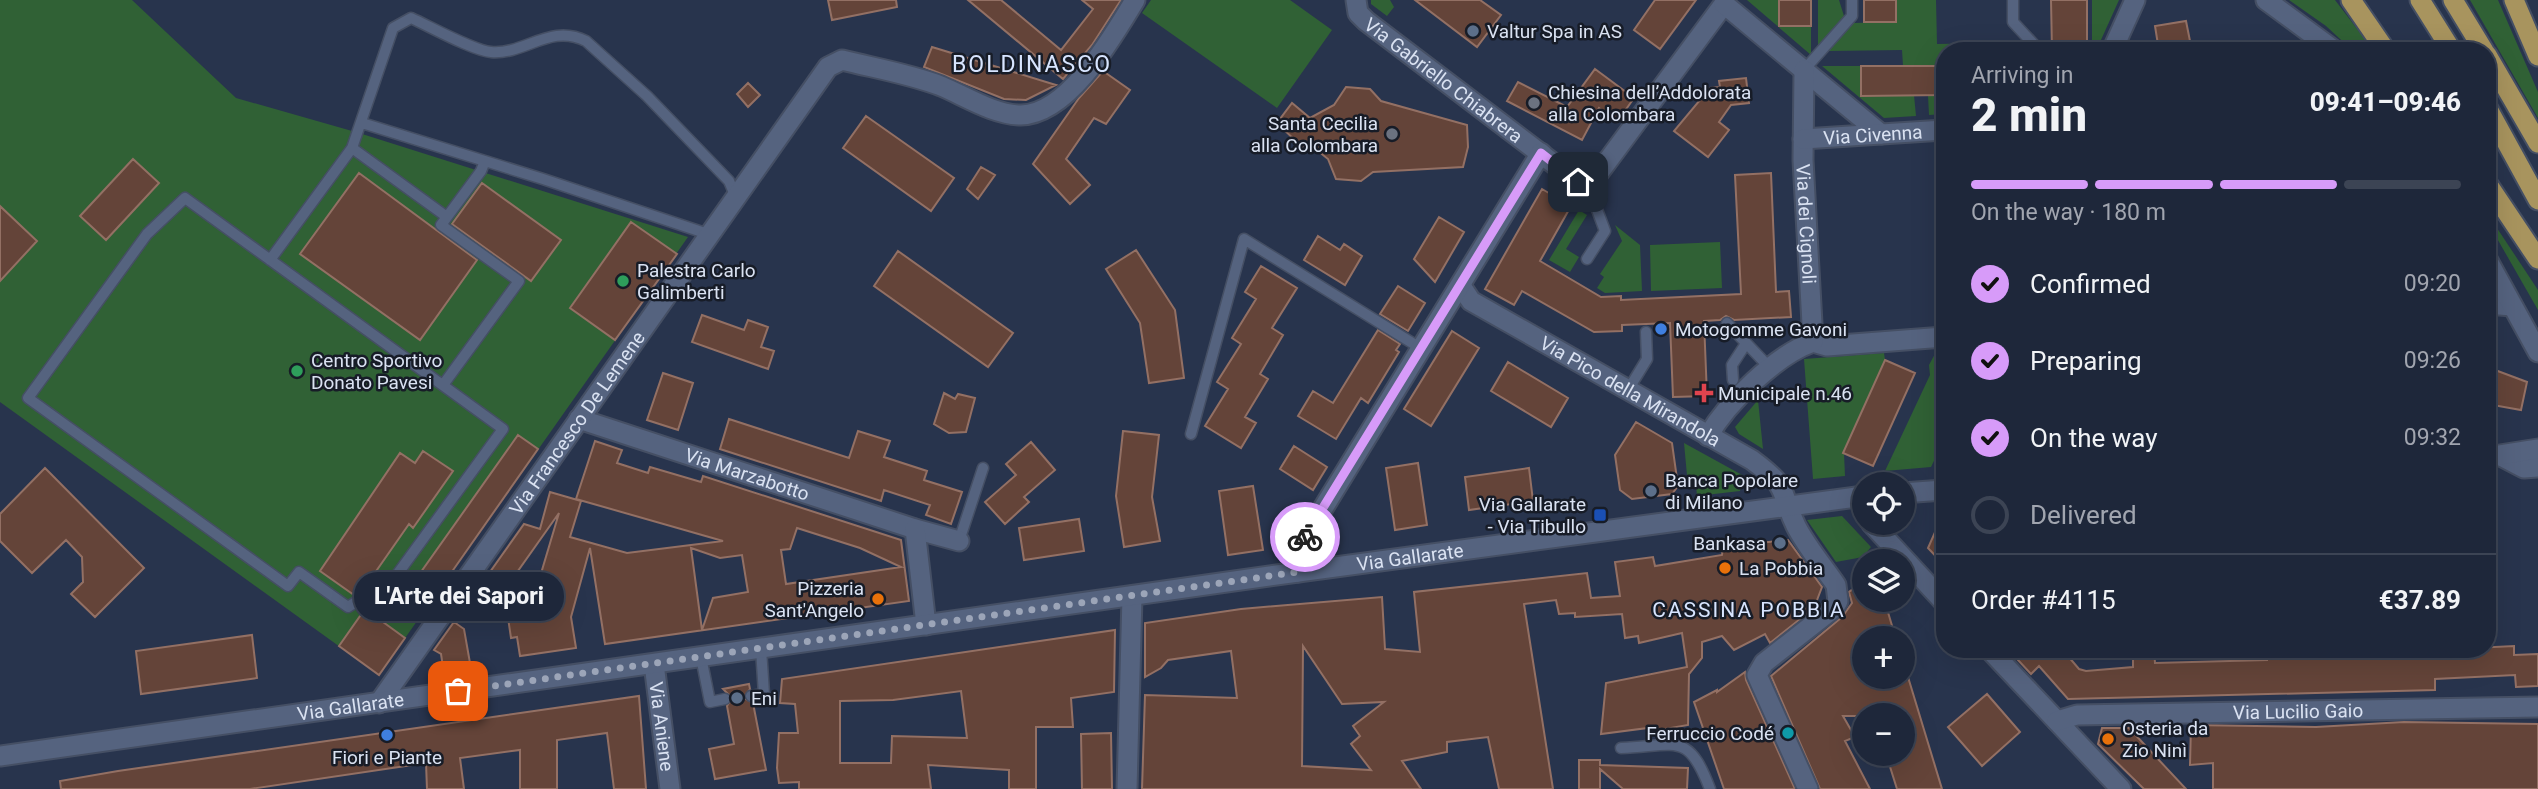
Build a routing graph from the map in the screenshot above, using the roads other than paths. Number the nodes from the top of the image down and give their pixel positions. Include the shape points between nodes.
1 (1135, 0) edge
2 (1356, 0) edge
3 (1852, 0) edge
4 (2013, 0) edge
5 (2135, 0) edge
6 (2266, 0) edge
7 (2351, 0) edge
8 (2453, 0) edge
9 (2514, 0) edge
10 (1724, 2) edge
11 (2421, 2) edge
12 (2032, 42) edge
13 (2116, 42) edge
14 (2323, 42) edge
15 (2380, 42) edge
16 (2446, 42) edge
17 (2478, 42) edge
18 (2538, 56) edge
19 (1804, 70) junction
20 (2496, 72) edge
21 (362, 123) junction
22 (2496, 123) edge
23 (1936, 131) edge
24 (1881, 134) junction
25 (1803, 139) junction
26 (2538, 143) edge
27 (352, 148) junction
28 (1541, 153) junction
29 (485, 161) junction
30 (1587, 183) junction
31 (735, 195) junction
32 (2496, 196) edge
33 (2538, 200) edge
34 (447, 217) junction
35 (708, 234) junction
36 (1587, 259) dead end
37 (2538, 259) edge
38 (270, 260) junction
39 (2496, 276) edge
40 (1461, 286) junction
41 (2496, 305) edge
42 (2512, 306) junction
43 (1727, 323) dead end
44 (1646, 332) dead end
45 (1936, 338) edge
46 (1812, 342) junction
47 (1745, 345) junction
48 (1422, 349) junction
49 (2538, 352) edge
50 (1770, 369) junction
51 (1733, 380) dead end
52 (443, 385) junction
53 (1627, 391) junction
54 (579, 419) junction
55 (1191, 434) dead end
56 (1708, 436) junction
57 (2538, 449) edge
58 (2496, 456) edge
59 (2496, 458) edge
60 (2538, 467) edge
61 (983, 468) dead end
62 (1936, 491) edge
63 (1915, 492) edge
64 (1852, 500) edge
65 (1790, 505) junction
66 (915, 529) junction
67 (1882, 535) edge
68 (959, 541) joint
69 (1298, 572) junction
70 (396, 576) junction
71 (1936, 593) edge
72 (1132, 596) junction
73 (443, 612) junction
74 (926, 625) junction
75 (761, 649) junction
76 (701, 657) junction
77 (1998, 658) edge
78 (654, 664) junction
79 (751, 696) dead end
80 (725, 699) dead end
81 (379, 703) junction
82 (2538, 707) edge
83 (2057, 721) junction
84 (1621, 748) dead end
85 (0, 756) edge
86 (670, 789) edge
87 (1127, 789) edge
88 (1710, 789) edge
89 (1808, 789) edge
90 (2120, 789) edge

1 - 31 street, Via Francesco De Lemene via 1084,76 1061,97 1022,115 941,86 842,60 828,67
2 - 28 street, Via Gabriello Chiabrera via 1366,21
3 - 19 lane via 1852,16
4 - 12 lane via 2013,22
5 - 13 street
6 - 14 street
7 - 15 highway
8 - 17 highway
9 - 18 highway
10 - 19 street
10 - 30 street
11 - 16 highway
19 - 24 street
19 - 25 street, Via dei Cignoli
20 - 26 highway
21 - 27 lane
21 - 29 lane
21 - 31 lane via 393,28 405,19 491,52 552,36 575,36 647,96 730,181
22 - 33 highway
23 - 24 street, Via Civenna
24 - 25 street, Via Civenna
25 - 46 street, Via dei Cignoli
27 - 34 lane
27 - 38 lane
28 - 30 street, Via Gabriello Chiabrera via 1578,182
28 - 40 street
29 - 34 lane
29 - 35 lane
30 - 36 lane via 1605,231
31 - 35 street, Via Francesco De Lemene
32 - 37 highway
34 - 52 lane via 441,225 519,281
35 - 54 street, Via Francesco De Lemene
38 - 52 lane
38 - 70 lane via 185,198 148,234 28,398 288,586 299,572 348,607
39 - 42 street
40 - 48 street
40 - 53 street, Via Pico della Mirandola via 1471,301
41 - 42 street
42 - 49 street
43 - 47 lane
44 - 53 lane via 1647,359
45 - 46 street via 1828,346
46 - 50 street
47 - 50 lane
47 - 51 lane via 1732,365
48 - 55 lane via 1244,239
48 - 69 street via 1303,541
50 - 56 street via 1717,421
52 - 70 lane via 503,429
53 - 56 street, Via Pico della Mirandola
54 - 66 street, Via Marzabotto
54 - 73 street, Via Francesco De Lemene
56 - 65 street, Via Pico della Mirandola via 1776,478
57 - 58 street
59 - 60 street via 2524,468
61 - 68 lane
62 - 63 street
64 - 65 street, Via Gallarate
65 - 69 street, Via Gallarate
65 - 89 street, Via Pico della Mirandola via 1797,526 1836,585 1838,601 1763,663 1757,675
66 - 68 street, Via Marzabotto
66 - 74 street
67 - 71 street
69 - 72 street, Via Gallarate
70 - 73 lane
72 - 74 street, Via Gallarate
72 - 87 street
73 - 81 street, Via Francesco De Lemene
74 - 75 street, Via Gallarate
75 - 76 street, Via Gallarate
75 - 79 lane via 764,694
76 - 78 street, Via Gallarate
76 - 80 lane via 710,702
77 - 83 street
78 - 81 street, Via Gallarate
78 - 86 street, Via Aniene
81 - 85 street, Via Gallarate
82 - 83 street, Via Lucilio Gaio via 2077,715
83 - 90 street
84 - 88 lane via 1685,746 1696,754

